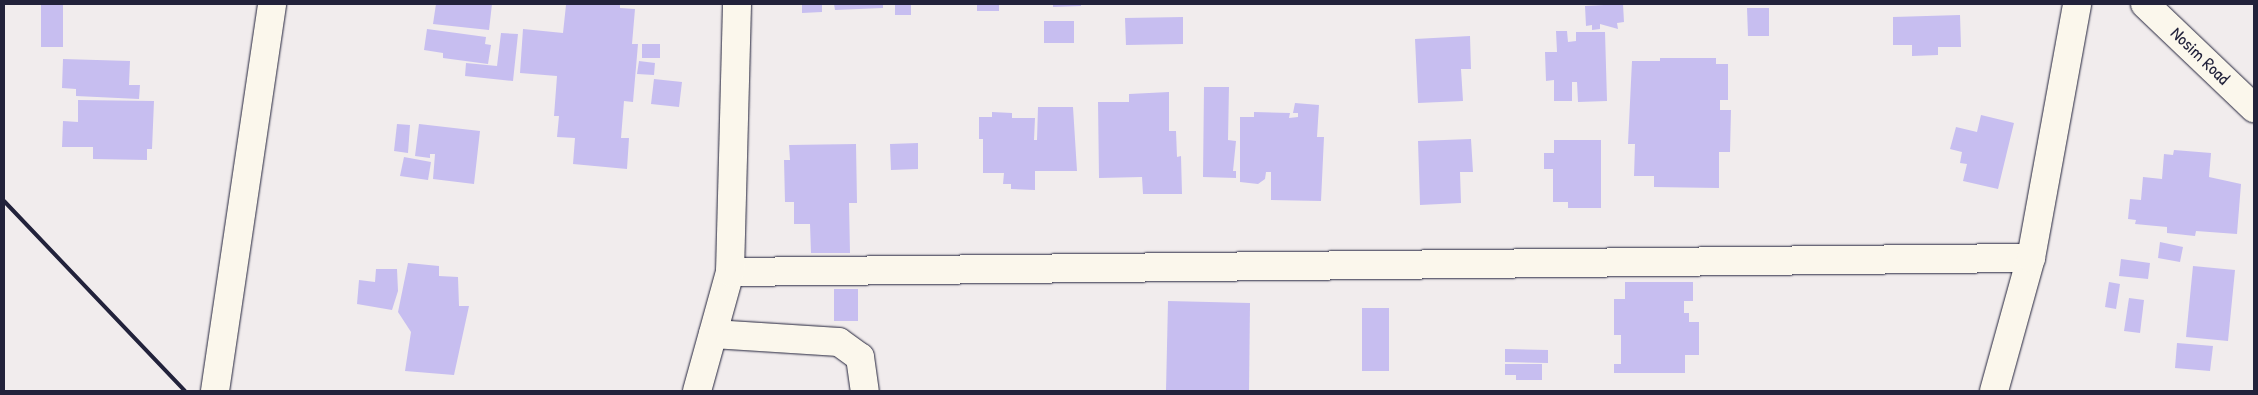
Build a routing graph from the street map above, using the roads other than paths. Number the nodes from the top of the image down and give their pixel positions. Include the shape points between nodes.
1 (272, 4) edge
2 (737, 4) edge
3 (2077, 4) edge
4 (2145, 4) edge
5 (2254, 108) edge
6 (2031, 258) junction
7 (730, 272) junction
8 (713, 334) junction
9 (215, 391) edge
10 (697, 391) edge
11 (865, 391) edge
12 (1994, 391) edge

1 - 9 street
2 - 7 street
3 - 6 street
4 - 5 street, Nosim Road
6 - 7 street
6 - 12 street
7 - 8 street
8 - 10 street
8 - 11 street via 839,342 860,356

